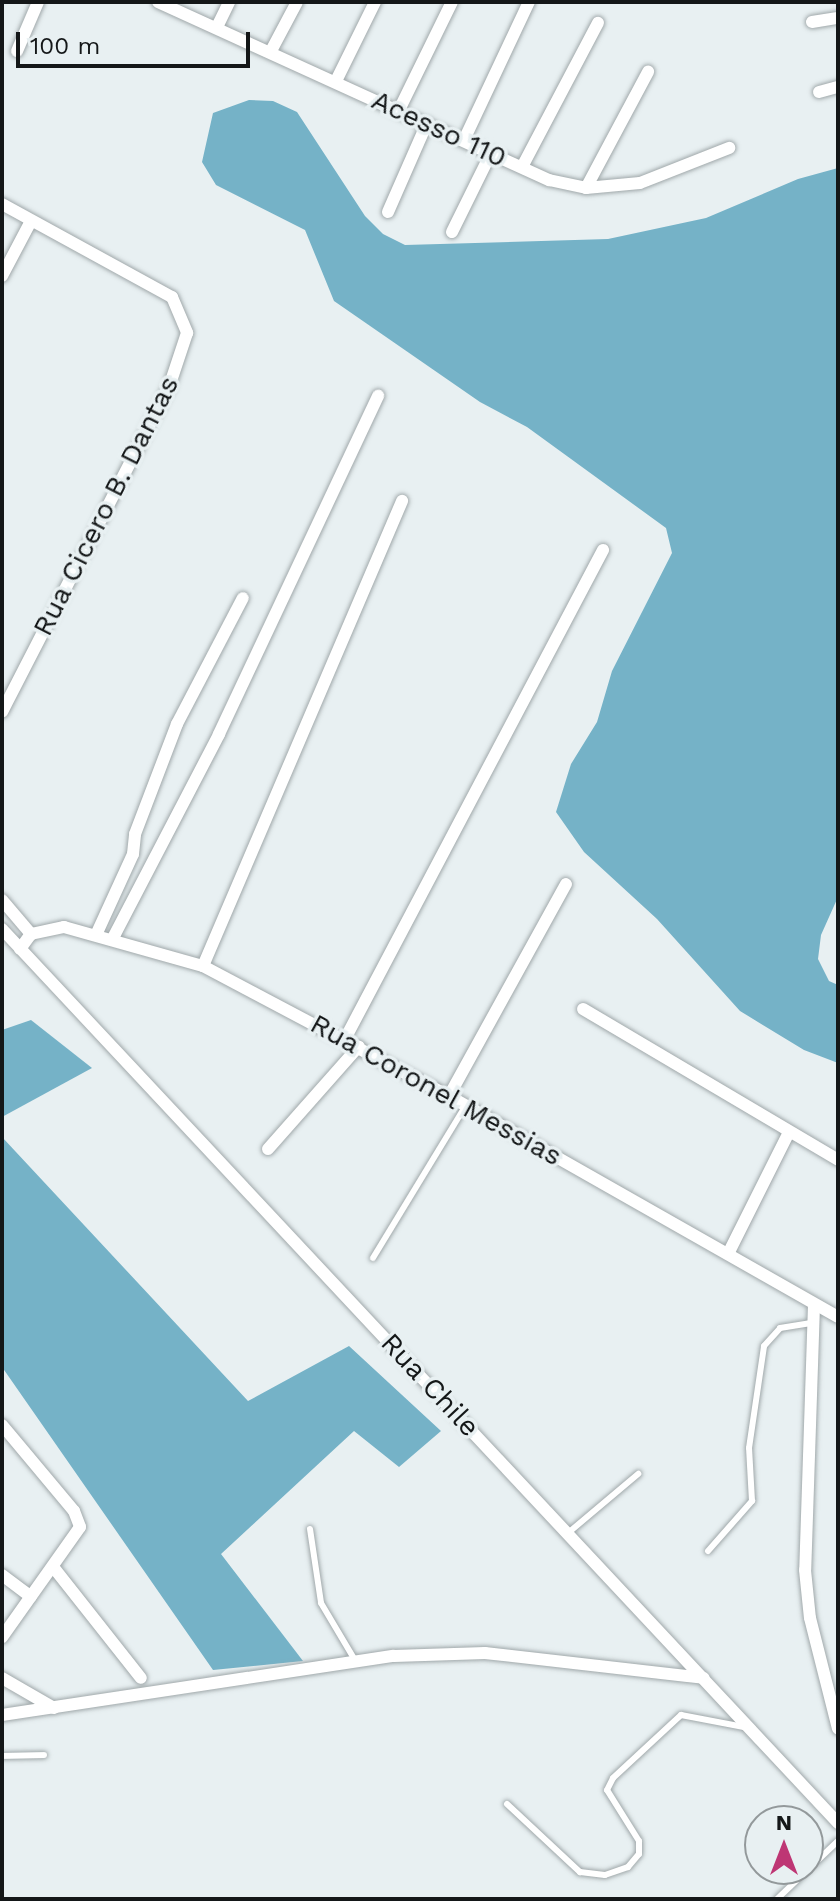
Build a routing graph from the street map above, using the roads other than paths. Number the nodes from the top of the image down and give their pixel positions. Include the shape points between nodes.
1 (38, 2) edge
2 (158, 2) edge
3 (229, 2) edge
4 (297, 2) edge
5 (375, 2) edge
6 (452, 2) edge
7 (529, 2) edge
8 (838, 18) edge
9 (812, 22) dead end
10 (598, 23) dead end
11 (217, 27) junction
12 (17, 51) dead end
13 (271, 51) junction
14 (648, 72) dead end
15 (336, 81) junction
16 (838, 87) edge
17 (819, 92) dead end
18 (399, 110) junction
19 (427, 123) junction
20 (464, 140) junction
21 (729, 148) dead end
22 (491, 153) junction
23 (522, 167) junction
24 (586, 188) junction
25 (2, 204) edge
26 (388, 212) dead end
27 (31, 221) junction
28 (452, 232) dead end
29 (2, 276) edge
30 (378, 396) dead end
31 (402, 501) dead end
32 (603, 550) dead end
33 (243, 598) dead end
34 (2, 712) edge
35 (566, 884) dead end
36 (2, 900) edge
37 (2, 929) edge
38 (31, 934) junction
39 (96, 935) junction
40 (113, 938) junction
41 (20, 949) junction
42 (203, 966) junction
43 (583, 1009) dead end
44 (345, 1039) junction
45 (359, 1046) junction
46 (449, 1096) junction
47 (466, 1105) junction
48 (789, 1132) junction
49 (268, 1149) dead end
50 (838, 1160) edge
51 (729, 1252) junction
52 (373, 1258) dead end
53 (814, 1305) junction
54 (838, 1317) edge
55 (813, 1323) junction
56 (2, 1425) edge
57 (638, 1474) dead end
58 (310, 1529) dead end
59 (568, 1533) junction
60 (708, 1551) dead end
61 (54, 1568) junction
62 (2, 1575) edge
63 (31, 1597) junction
64 (2, 1637) edge
65 (356, 1662) junction
66 (2, 1678) edge
67 (141, 1678) dead end
68 (704, 1678) junction
69 (54, 1708) junction
70 (2, 1715) edge
71 (751, 1729) junction
72 (838, 1729) edge
73 (44, 1755) dead end
74 (2, 1756) edge
75 (507, 1804) dead end
76 (838, 1823) edge
77 (838, 1841) edge
78 (777, 1899) edge

1 - 12 street
2 - 11 street, Acesso 110
3 - 11 street
4 - 13 street
5 - 15 street
6 - 18 street
7 - 20 street
8 - 9 street
10 - 23 street
11 - 13 street, Acesso 110
13 - 15 street, Acesso 110
14 - 24 street
15 - 18 street, Acesso 110
16 - 17 street
18 - 19 street, Acesso 110
19 - 20 street, Acesso 110
19 - 26 street
20 - 22 street, Acesso 110
21 - 24 street, Acesso 110 via 655,179
22 - 23 street, Acesso 110
22 - 28 street
23 - 24 street, Acesso 110
25 - 27 street
27 - 29 street
27 - 34 street, Rua Cicero B. Dantas via 172,297 187,333 182,359
30 - 40 street via 219,734
31 - 42 street
32 - 44 street
33 - 39 street via 177,724 135,834 133,854
35 - 46 street
36 - 38 street
37 - 41 street, Rua Chile
38 - 39 street, Rua Coronel Messias via 64,927
38 - 41 street
39 - 40 street, Rua Coronel Messias
40 - 42 street, Rua Coronel Messias
41 - 59 street, Rua Chile
42 - 44 street, Rua Coronel Messias
43 - 48 street
44 - 45 street, Rua Coronel Messias
45 - 46 street, Rua Coronel Messias
45 - 49 street
46 - 47 street, Rua Coronel Messias
47 - 51 street, Rua Coronel Messias
47 - 52 lane
48 - 50 street
48 - 51 street
51 - 53 street, Rua Coronel Messias
53 - 54 street, Rua Coronel Messias
53 - 55 street
55 - 60 lane via 780,1328 764,1346 749,1448 752,1501
55 - 72 street via 805,1570 810,1618
56 - 61 street via 79,1520 78,1535
57 - 59 lane
58 - 65 lane via 321,1603
59 - 68 street, Rua Chile
61 - 63 street
61 - 67 street
62 - 63 street
63 - 64 street
65 - 68 street via 485,1653
65 - 69 street
66 - 69 street
68 - 71 street, Rua Chile
69 - 70 street
71 - 75 lane via 681,1715 613,1778 607,1790 639,1841 639,1854 628,1867 605,1875 580,1872
71 - 76 street, Rua Chile
73 - 74 lane
77 - 78 lane

